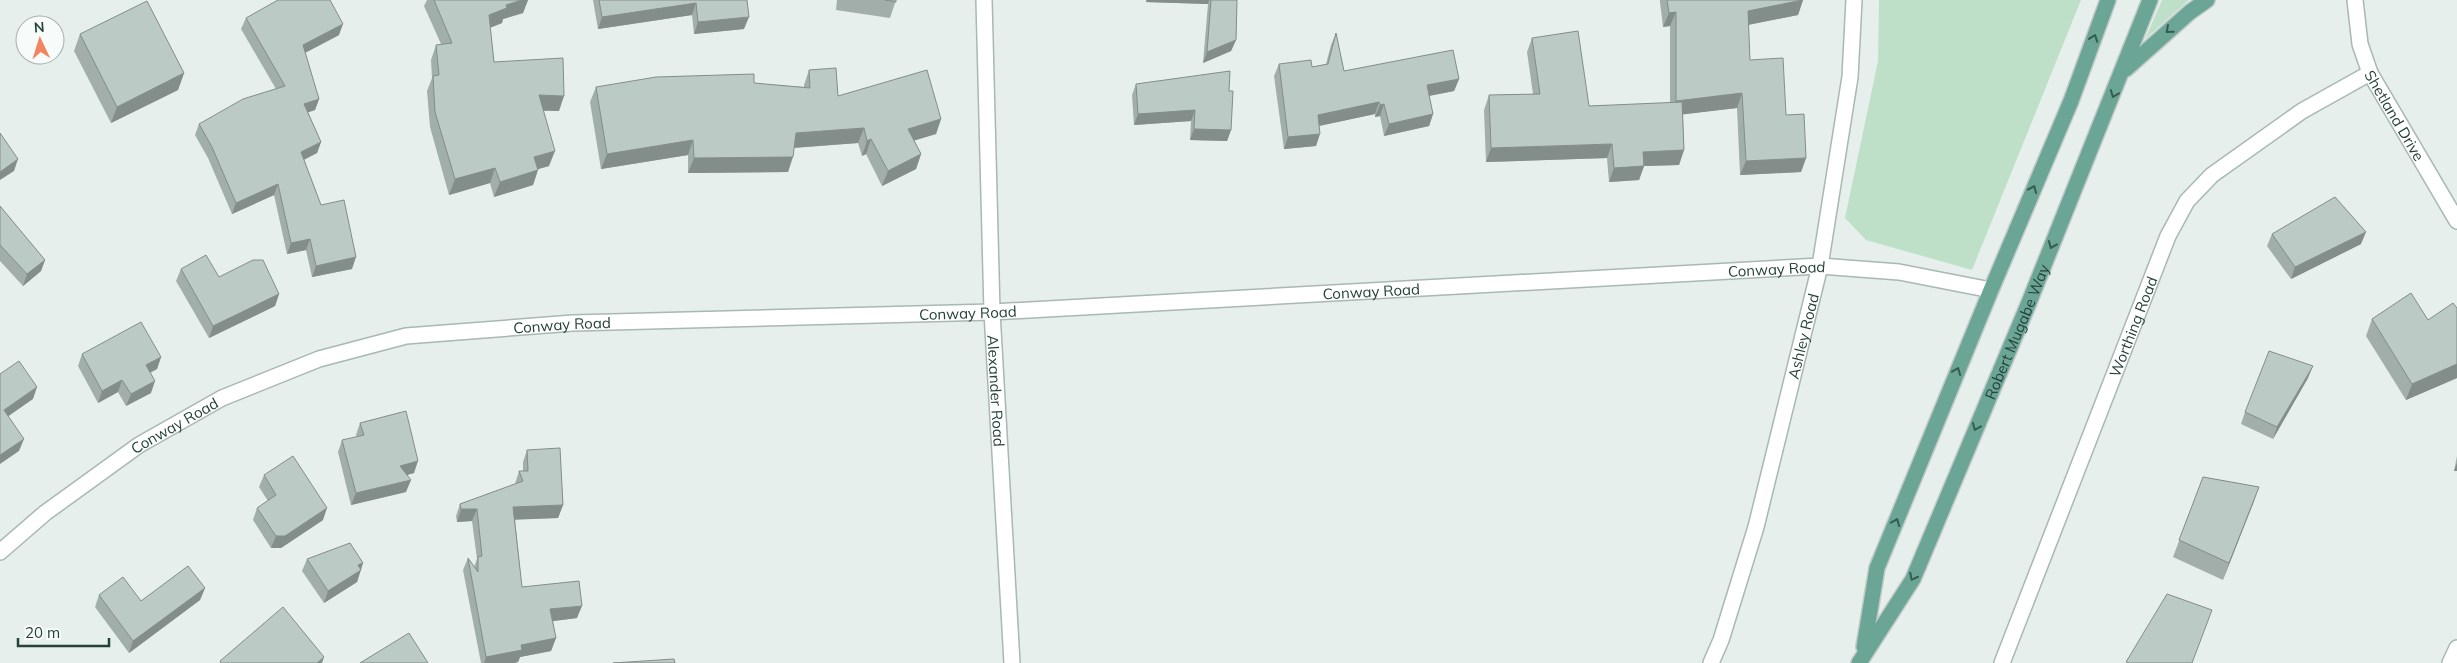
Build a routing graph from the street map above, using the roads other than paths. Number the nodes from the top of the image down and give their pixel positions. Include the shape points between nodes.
1 (984, 0) edge
2 (1854, 0) edge
3 (2108, 0) edge
4 (2150, 0) edge
5 (2207, 0) edge
6 (2355, 0) edge
7 (2123, 72) junction
8 (2370, 73) junction
9 (2457, 221) edge
10 (1820, 266) junction
11 (1990, 290) junction
12 (992, 312) junction
13 (0, 552) edge
14 (2457, 648) edge
15 (1861, 658) edge
16 (1012, 663) edge
17 (1711, 663) edge
18 (2002, 663) edge
19 (2450, 663) edge

1 - 12 street, Alexander Road
2 - 10 street, Ashley Road via 1850,78
11 -> 3 main road, Robert Mugabe Way via 2071,101
4 - 7 main road, Robert Mugabe Way
5 -> 7 main road
6 - 8 street, Shetland Drive via 2360,44
7 -> 15 main road, Robert Mugabe Way via 1912,579
8 - 9 street, Shetland Drive
8 - 18 street, Worthing Road via 2302,111 2212,175 2187,201 2168,236
10 - 11 street, Conway Road via 1899,272
10 - 12 street, Conway Road
10 - 17 street, Ashley Road via 1756,527
15 -> 11 main road, Robert Mugabe Way via 1877,568
12 - 13 street, Conway Road via 573,323 406,336 319,359 222,398 138,445 45,513
12 - 16 street, Alexander Road
14 - 19 street

